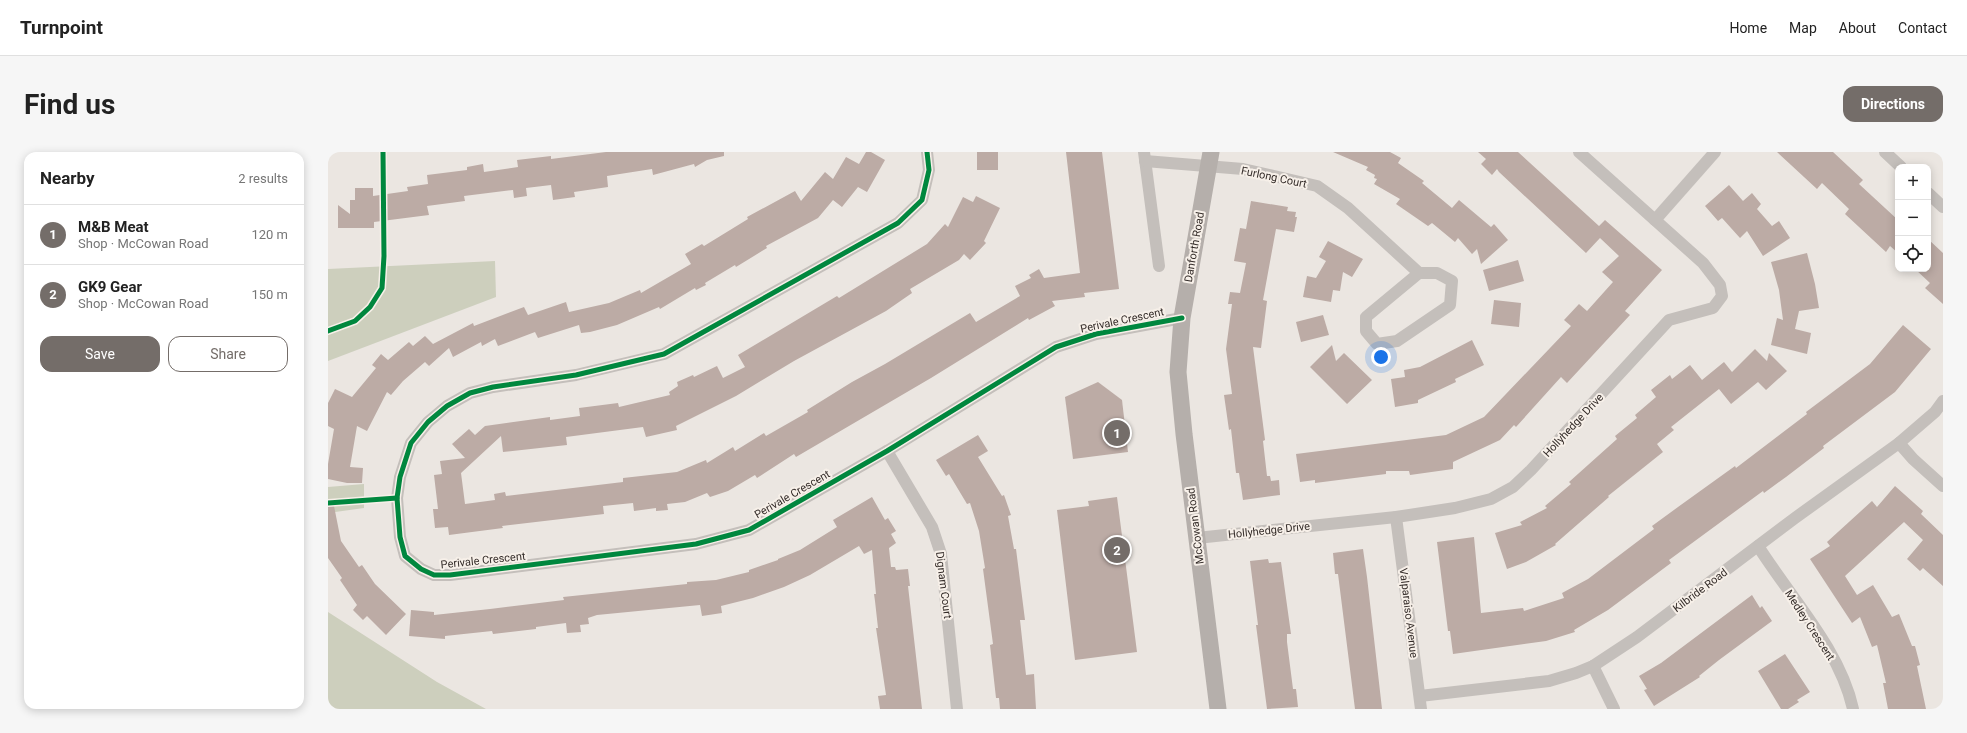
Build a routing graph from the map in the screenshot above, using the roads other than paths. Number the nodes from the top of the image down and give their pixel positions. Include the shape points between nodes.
1 (927, 152) edge
2 (1579, 152) edge
3 (1715, 152) edge
4 (1885, 152) edge
5 (1145, 157) edge
6 (1210, 159) edge
7 (1898, 164) edge
8 (1931, 196) edge
9 (1943, 207) edge
10 (1655, 220) junction
11 (1159, 266) dead end
12 (1419, 273) junction
13 (1182, 318) junction
14 (1179, 342) joint
15 (1943, 401) edge
16 (1899, 443) junction
17 (887, 451) junction
18 (1943, 486) edge
19 (1396, 517) junction
20 (1197, 538) junction
21 (1758, 546) junction
22 (1593, 666) junction
23 (1420, 696) junction
24 (957, 709) edge
25 (1218, 709) edge
26 (1421, 709) edge
27 (1614, 709) edge
28 (1853, 709) edge

1 - 17 street, Perivale Crescent via 929,170 922,200 898,223 664,354 576,375 476,391 447,406 428,422 411,443 400,477 397,498 400,537 406,556 421,569 434,575 696,544 749,530
2 - 10 street, Hollyhedge Drive
3 - 10 street
4 - 7 street
5 - 6 street, Furlong Court
5 - 11 street
6 - 12 street, Furlong Court via 1317,186 1348,208
6 - 13 main road, Danforth Road
8 - 9 street
10 - 19 street, Hollyhedge Drive via 1696,255 1713,274 1720,285 1722,296 1713,308 1669,320 1513,487 1492,499 1455,508
12 - 12 street via 1437,273 1452,281 1450,304 1397,342 1377,344 1366,331 1366,317
13 - 14 main road, Danforth Road
13 - 17 street, Perivale Crescent via 1096,334 1056,347
14 - 20 main road, McCowan Road via 1179,390
15 - 16 street, Kilbride Road via 1935,412
16 - 18 street
16 - 21 street, Kilbride Road
17 - 24 street, Dignam Court via 932,527 941,554
19 - 20 street, Hollyhedge Drive
19 - 23 street, Valparaiso Avenue
20 - 25 main road, McCowan Road
21 - 22 street, Kilbride Road via 1637,637
21 - 28 street, Medley Crescent via 1832,656 1849,693
22 - 23 street, Kilbride Road via 1549,681
22 - 27 street
23 - 26 street, Valparaiso Avenue

